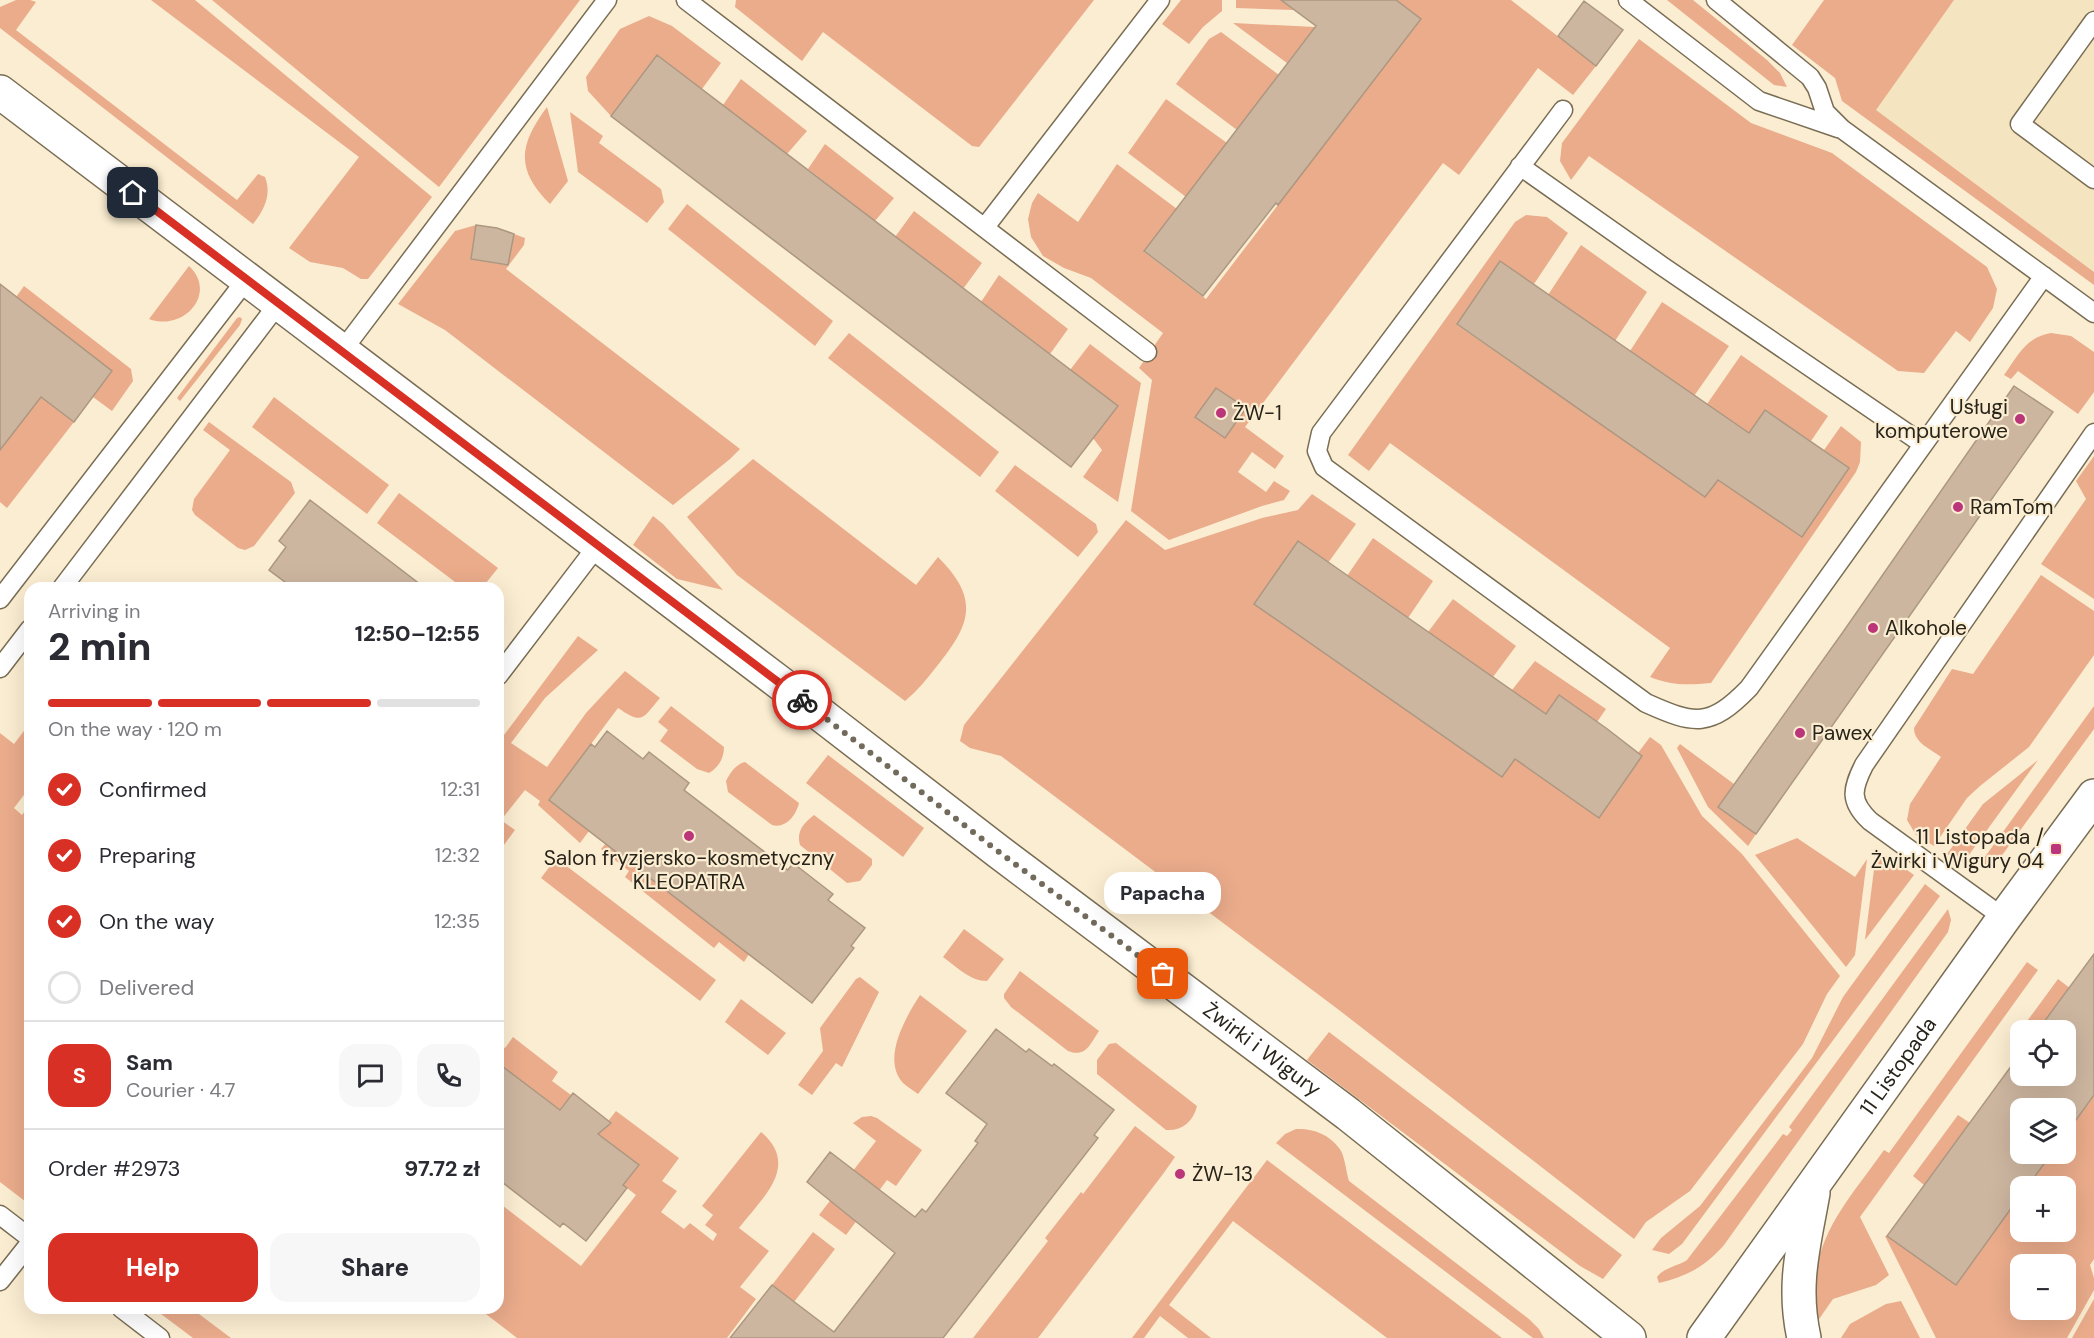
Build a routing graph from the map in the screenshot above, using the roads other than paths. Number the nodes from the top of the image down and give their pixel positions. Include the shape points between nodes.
1 (607, 0) edge
2 (686, 0) edge
3 (1160, 0) edge
4 (1628, 0) edge
5 (1716, 0) edge
6 (2094, 21) edge
7 (0, 92) edge
8 (1563, 110) dead end
9 (1842, 129) junction
10 (1520, 166) junction
11 (2094, 179) edge
12 (985, 227) junction
13 (2044, 276) junction
14 (246, 280) junction
15 (278, 304) junction
16 (2094, 313) edge
17 (342, 351) junction
18 (1147, 352) dead end
19 (2094, 434) edge
20 (1923, 444) junction
21 (598, 545) junction
22 (67, 582) edge
23 (0, 599) edge
24 (24, 637) edge
25 (0, 668) edge
26 (504, 668) edge
27 (2094, 796) edge
28 (2004, 918) junction
29 (1815, 1185) junction
30 (0, 1215) edge
31 (24, 1235) edge
32 (24, 1248) edge
33 (0, 1281) edge
34 (129, 1314) edge
35 (160, 1338) edge
36 (1629, 1338) edge
37 (1704, 1338) edge
38 (1804, 1338) edge

1 - 17 lane
2 - 12 lane
3 - 12 lane
4 - 9 lane via 1759,101
5 - 9 lane via 1810,77 1826,112
6 - 11 lane via 2020,124
7 - 14 street, Żwirki i Wigury
8 - 10 lane
9 - 13 lane
10 - 20 lane
10 - 20 lane via 1321,433 1317,451 1324,467 1646,703 1692,719 1714,717 1734,703 1749,688
12 - 18 lane
13 - 16 lane
13 - 20 lane
14 - 15 street, Żwirki i Wigury
14 - 23 lane
15 - 17 street, Żwirki i Wigury
15 - 22 lane
17 - 21 street, Żwirki i Wigury
19 - 28 lane via 1871,755 1853,788 1858,807 1870,821
21 - 26 lane
21 - 36 street, Żwirki i Wigury via 1348,1114
24 - 25 lane
27 - 28 street, 11 Listopada
28 - 29 street, 11 Listopada
29 - 37 street, 11 Listopada
29 - 38 street via 1798,1286 1798,1314
30 - 31 lane
32 - 33 lane
34 - 35 lane

